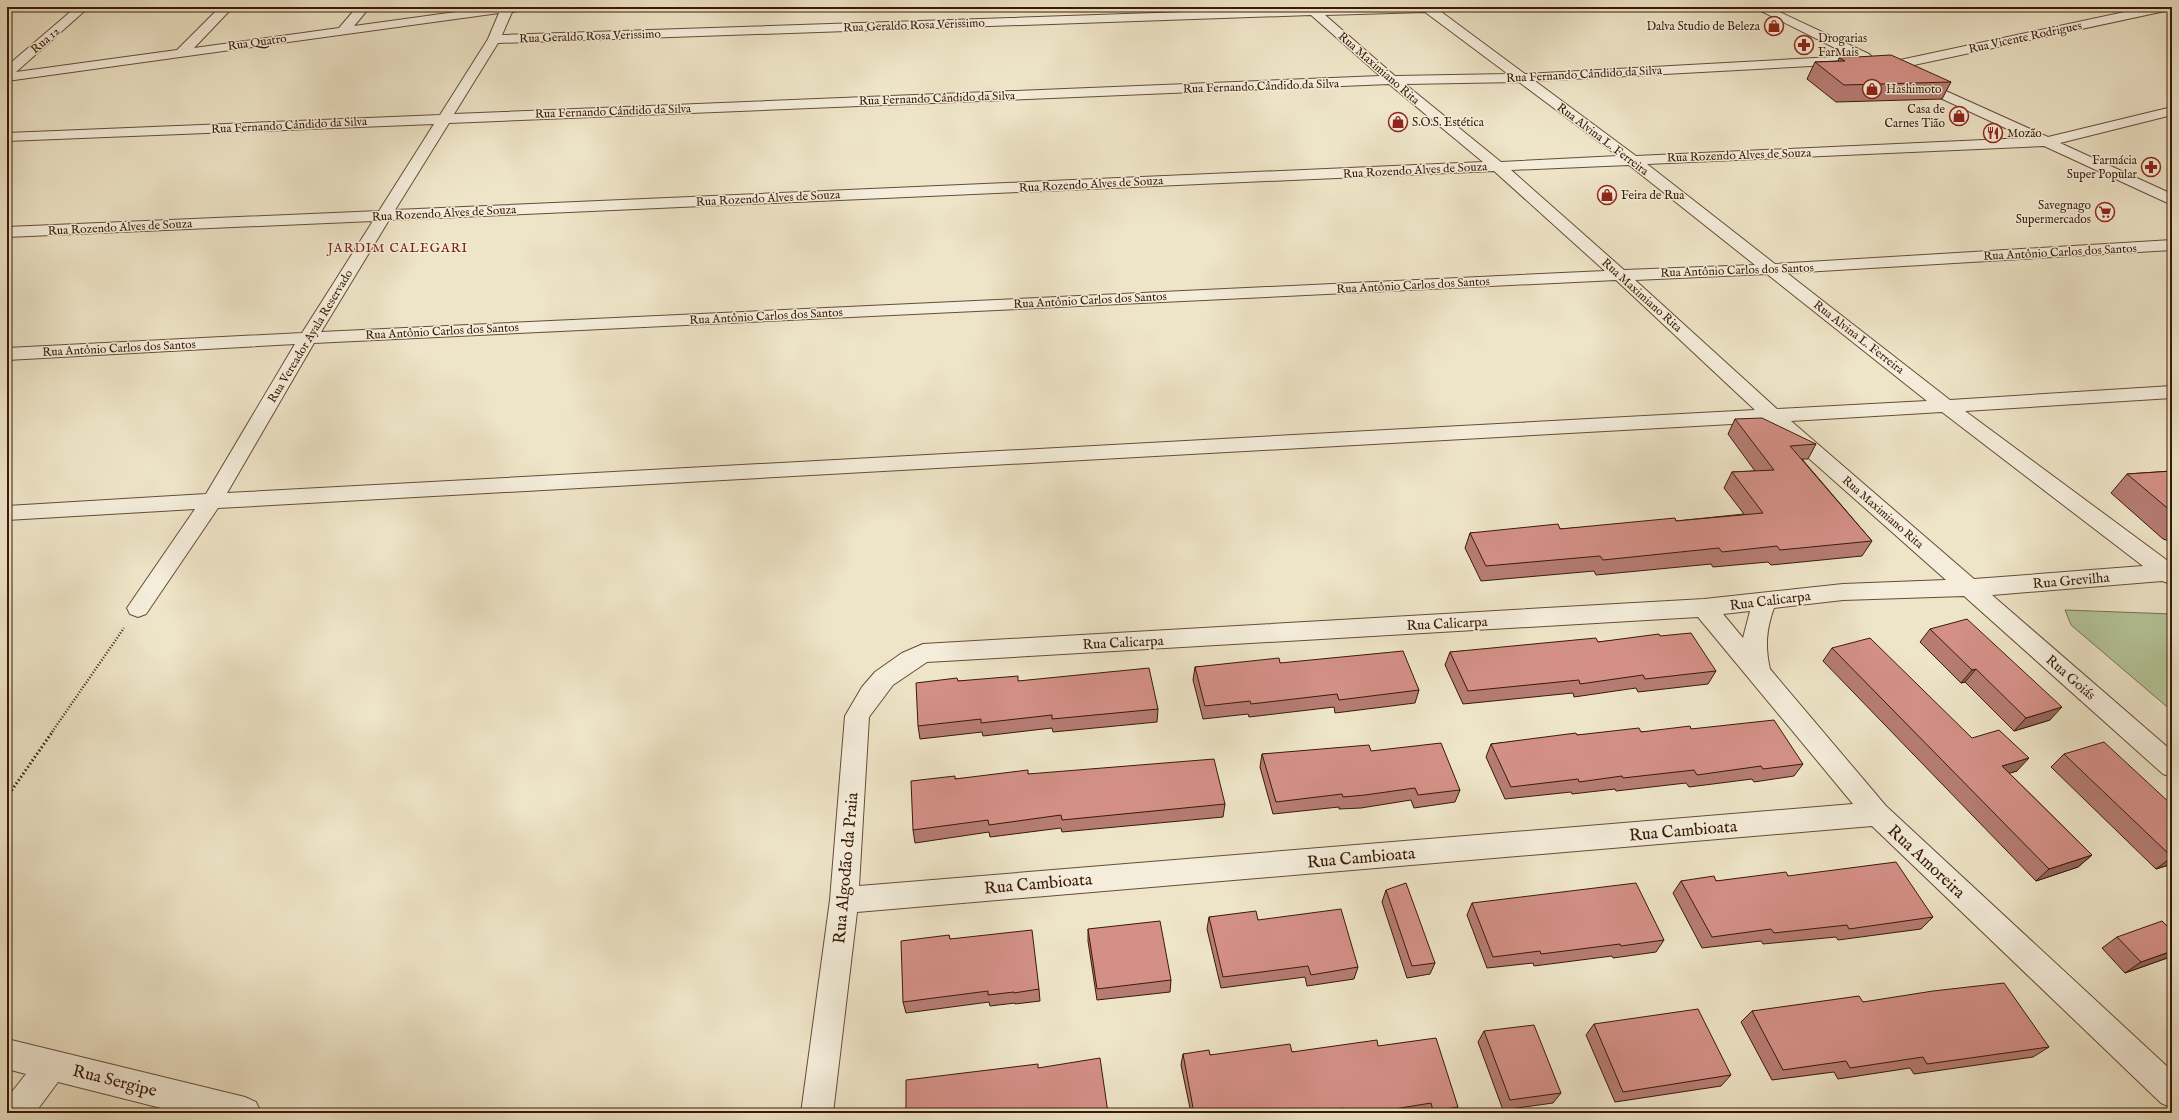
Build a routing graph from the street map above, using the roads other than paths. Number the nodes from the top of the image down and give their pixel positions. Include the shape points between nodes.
1 (83, 7) edge
2 (227, 7) edge
3 (364, 7) edge
4 (1454, 7) edge
5 (1759, 7) edge
6 (2165, 7) edge
7 (512, 8) edge
8 (1428, 8) edge
9 (1312, 9) edge
10 (344, 30) junction
11 (494, 39) junction
12 (182, 52) junction
13 (1867, 59) junction
14 (1886, 67) junction
15 (7, 73) edge
16 (7, 77) edge
17 (1520, 78) junction
18 (1392, 80) junction
19 (2172, 111) edge
20 (446, 118) junction
21 (7, 137) edge
22 (2046, 142) junction
23 (1632, 160) junction
24 (1497, 166) junction
25 (2172, 200) edge
26 (384, 215) junction
27 (7, 232) edge
28 (2172, 245) edge
29 (1774, 269) junction
30 (1620, 275) junction
31 (308, 338) junction
32 (7, 354) edge
33 (2172, 392) edge
34 (1946, 406) junction
35 (1772, 415) junction
36 (212, 500) junction
37 (7, 514) edge
38 (2170, 574) edge
39 (1970, 588) junction
40 (1765, 601) junction
41 (138, 608) road end
42 (1704, 608) junction
43 (923, 653) joint
44 (1758, 671) junction
45 (2172, 766) edge
46 (1877, 814) junction
47 (844, 900) junction
48 (7, 1054) edge
49 (53, 1064) junction
50 (2172, 1092) edge
51 (15, 1113) edge
52 (245, 1113) edge
53 (817, 1113) edge

1 - 15 street, Rua 12
2 - 12 street
3 - 10 street
4 - 8 street, Rua Geraldo Rosa Verissimo
5 - 13 street
6 - 14 street, Rua Vicente Rodrigues
7 - 10 street, Rua Quatro
7 - 11 street, Rua Vereador Ayala Reservado
8 - 9 street, Rua Geraldo Rosa Verissimo
8 - 17 street, Rua Alvina L. Ferreira
9 - 11 street, Rua Geraldo Rosa Verissimo
9 - 18 street, Rua Maximiano Rita
10 - 12 street, Rua Quatro
11 - 20 street, Rua Vereador Ayala Reservado
12 - 16 street, Rua Quatro
13 - 14 street
13 - 17 street, Rua Fernando Cândido da Silva
14 - 22 street
17 - 18 street, Rua Fernando Cândido da Silva
17 - 23 street, Rua Alvina L. Ferreira
18 - 20 street, Rua Fernando Cândido da Silva
18 - 24 street, Rua Maximiano Rita
19 - 22 street, Rua Rozendo Alves de Souza
20 - 21 street, Rua Fernando Cândido da Silva
20 - 26 street, Rua Vereador Ayala Reservado
22 - 23 street, Rua Rozendo Alves de Souza
22 - 25 street
23 - 24 street, Rua Rozendo Alves de Souza
23 - 29 street, Rua Alvina L. Ferreira
24 - 26 street, Rua Rozendo Alves de Souza
24 - 30 street, Rua Maximiano Rita
26 - 27 street, Rua Rozendo Alves de Souza
26 - 31 street, Rua Vereador Ayala Reservado
28 - 29 street, Rua Antônio Carlos dos Santos
29 - 30 street, Rua Antônio Carlos dos Santos
29 - 34 street, Rua Alvina L. Ferreira
30 - 31 street, Rua Antônio Carlos dos Santos
30 - 35 street, Rua Maximiano Rita
31 - 32 street, Rua Antônio Carlos dos Santos
31 - 36 street, Rua Vereador Ayala Reservado
33 - 34 street
34 - 35 street
34 - 38 street
35 - 36 street
35 - 39 street, Rua Maximiano Rita
36 - 37 street
36 - 41 street, Rua Vereador Ayala Reservado
38 - 39 street, Rua Grevilha
39 - 40 street, Rua Calicarpa via 1843,592
39 - 45 street, Rua Goiás
40 - 42 street, Rua Calicarpa
40 - 44 street via 1754,631 1753,646
42 - 43 street, Rua Calicarpa
42 - 44 street, Rua Amoreira
43 - 47 street, Rua Algodão da Praia via 890,672 870,692 857,716
44 - 46 street, Rua Amoreira
46 - 47 street, Rua Cambioata
46 - 50 street, Rua Amoreira
47 - 53 street, Rua Algodão da Praia
48 - 49 street, Rua Sergipe
49 - 51 street
49 - 52 street, Rua Sergipe

